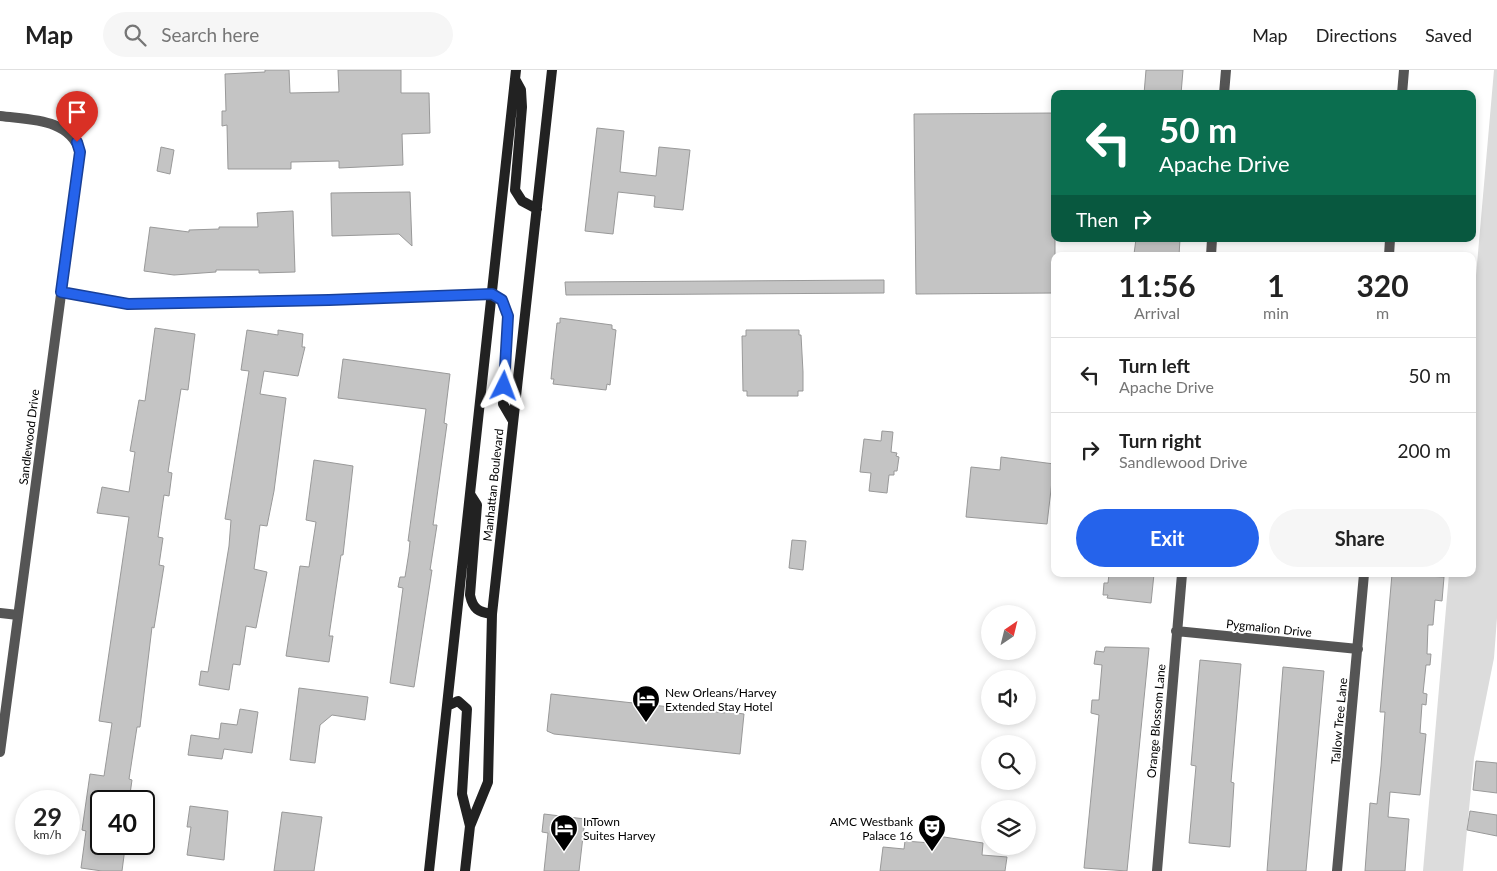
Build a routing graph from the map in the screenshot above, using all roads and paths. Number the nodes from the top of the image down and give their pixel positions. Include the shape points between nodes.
1 (552, 70) edge
2 (1226, 70) edge
3 (1404, 70) edge
4 (515, 74) edge
5 (1224, 90) edge
6 (1402, 90) edge
7 (0, 116) edge
8 (536, 209) junction
9 (61, 292) junction
10 (492, 294) junction
11 (513, 420) junction
12 (470, 494) junction
13 (1182, 577) edge
14 (1364, 577) edge
15 (0, 613) edge
16 (492, 614) junction
17 (18, 615) junction
18 (1176, 631) junction
19 (1358, 650) junction
20 (447, 706) junction
21 (0, 752) edge
22 (470, 826) junction
23 (429, 871) edge
24 (465, 871) edge
25 (1157, 871) edge
26 (1337, 871) edge

1 - 8 street, Manhattan Boulevard
2 - 5 street
3 - 6 street
4 - 8 street via 521,90 522,108 514,190 522,201
4 - 10 street, Manhattan Boulevard
7 - 9 street, Sandlewood Drive via 51,124 66,131 77,142 80,152
8 - 11 street, Manhattan Boulevard
9 - 10 street via 128,304
9 - 17 street, Sandlewood Drive
10 - 11 street via 502,300 508,316 503,404
10 - 12 street, Manhattan Boulevard
11 - 16 street, Manhattan Boulevard
12 - 16 street via 477,505 471,600 476,610
12 - 20 street, Manhattan Boulevard
13 - 18 street, Orange Blossom Lane
14 - 19 street, Tallow Tree Lane
15 - 17 street
16 - 22 street, Manhattan Boulevard via 488,782
17 - 21 street, Sandlewood Drive
18 - 19 street, Pygmalion Drive
18 - 25 street, Orange Blossom Lane
19 - 26 street, Tallow Tree Lane
20 - 22 street via 458,700 467,709 462,794
20 - 23 street, Manhattan Boulevard
22 - 24 street, Manhattan Boulevard

